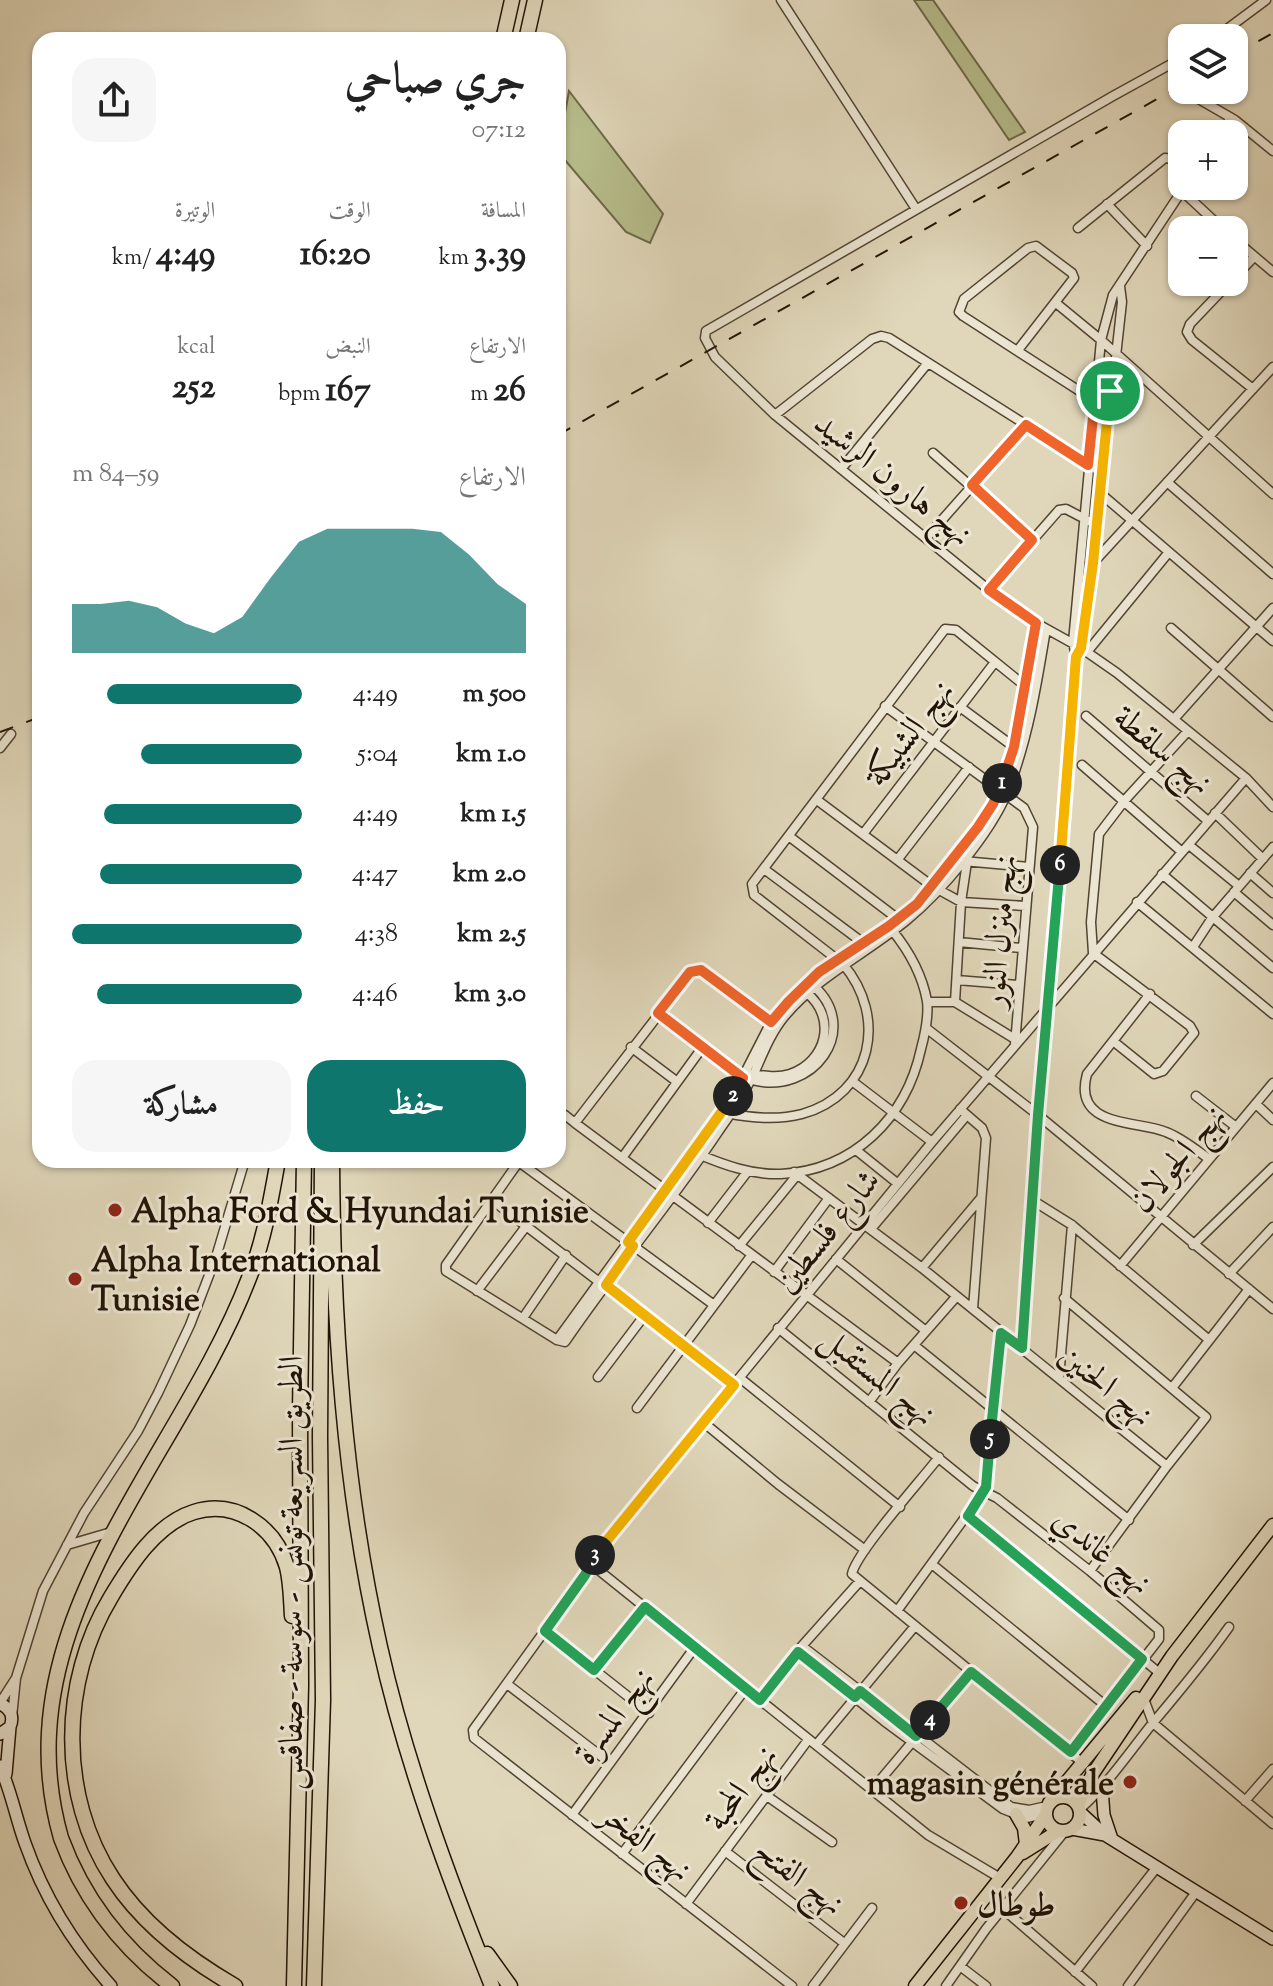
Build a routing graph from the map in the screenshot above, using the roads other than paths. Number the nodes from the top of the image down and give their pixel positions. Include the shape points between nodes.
1 (512, 0) edge
2 (535, 0) edge
3 (781, 0) edge
4 (1266, 0) edge
5 (1234, 24) edge
6 (505, 32) edge
7 (528, 32) edge
8 (1168, 66) edge
9 (1206, 104) edge
10 (1230, 119) joint
11 (1273, 151) edge
12 (1168, 158) edge
13 (1176, 200) edge
14 (1195, 200) edge
15 (1107, 204) junction
16 (916, 209) junction
17 (1210, 216) edge
18 (1078, 228) dead end
19 (1147, 246) junction
20 (1248, 252) edge
21 (1254, 257) junction
22 (1248, 263) edge
23 (1273, 272) edge
24 (1120, 286) junction
25 (1217, 296) edge
26 (1056, 303) junction
27 (1101, 340) junction
28 (1018, 350) junction
29 (1115, 352) junction
30 (927, 364) junction
31 (1273, 367) edge
32 (1096, 389) junction
33 (1253, 389) junction
34 (1110, 391) junction
35 (1086, 393) junction
36 (1095, 401) junction
37 (1109, 403) junction
38 (775, 415) junction
39 (1026, 425) junction
40 (1208, 437) junction
41 (933, 453) dead end
42 (1088, 465) junction
43 (842, 468) junction
44 (1102, 473) junction
45 (1167, 482) junction
46 (972, 485) junction
47 (1271, 489) edge
48 (1100, 493) junction
49 (1086, 520) junction
50 (1133, 520) junction
51 (1096, 526) junction
52 (926, 538) junction
53 (1032, 540) junction
54 (1169, 552) junction
55 (1093, 563) junction
56 (1273, 574) edge
57 (989, 590) junction
58 (1273, 608) edge
59 (1036, 623) junction
60 (1256, 627) junction
61 (1171, 628) dead end
62 (1046, 629) junction
63 (1273, 641) edge
64 (1080, 647) junction
65 (995, 662) junction
66 (1217, 669) junction
67 (1026, 687) junction
68 (1035, 694) junction
69 (885, 706) junction
70 (960, 707) junction
71 (1086, 716) dead end
72 (1273, 717) edge
73 (1174, 719) junction
74 (1188, 731) junction
75 (0, 737) edge
76 (933, 741) junction
77 (1014, 747) junction
78 (0, 748) edge
79 (1082, 765) dead end
80 (969, 767) junction
81 (1151, 771) junction
82 (1246, 778) junction
83 (1003, 793) junction
84 (817, 800) junction
85 (1125, 800) junction
86 (1273, 807) edge
87 (1215, 813) junction
88 (1208, 821) junction
89 (863, 834) junction
90 (790, 837) junction
91 (1273, 847) edge
92 (1185, 848) junction
93 (898, 859) junction
94 (1263, 859) junction
95 (965, 862) junction
96 (1029, 867) junction
97 (764, 869) junction
98 (1250, 873) junction
99 (1162, 874) junction
100 (936, 888) junction
101 (1236, 889) junction
102 (1273, 893) edge
103 (961, 902) junction
104 (1137, 902) junction
105 (1026, 906) junction
106 (1212, 918) junction
107 (898, 919) junction
108 (1273, 925) edge
109 (891, 928) junction
110 (862, 942) junction
111 (959, 942) junction
112 (1193, 947) junction
113 (1021, 948) junction
114 (1093, 953) junction
115 (840, 962) junction
116 (1273, 968) edge
117 (957, 980) junction
118 (1018, 985) junction
119 (814, 986) junction
120 (807, 993) junction
121 (1150, 994) junction
122 (927, 1002) junction
123 (955, 1002) junction
124 (1049, 1005) junction
125 (658, 1013) junction
126 (1273, 1014) edge
127 (774, 1024) junction
128 (926, 1028) junction
129 (1113, 1041) junction
130 (1015, 1042) junction
131 (631, 1047) junction
132 (702, 1048) junction
133 (746, 1075) junction
134 (988, 1075) junction
135 (676, 1081) junction
136 (852, 1081) junction
137 (1273, 1083) edge
138 (1196, 1096) dead end
139 (1256, 1104) junction
140 (727, 1112) junction
141 (963, 1112) junction
142 (895, 1114) junction
143 (1038, 1115) junction
144 (566, 1118) edge
145 (1273, 1120) edge
146 (575, 1123) junction
147 (1236, 1127) junction
148 (932, 1142) junction
149 (856, 1150) junction
150 (698, 1154) junction
151 (622, 1158) junction
152 (1209, 1159) junction
153 (1273, 1167) edge
154 (243, 1168) edge
155 (276, 1168) edge
156 (304, 1168) edge
157 (322, 1168) edge
158 (332, 1168) edge
159 (515, 1168) edge
160 (529, 1168) edge
161 (748, 1171) junction
162 (796, 1174) junction
163 (897, 1183) junction
164 (668, 1194) junction
165 (829, 1198) junction
166 (980, 1199) junction
167 (492, 1200) junction
168 (1032, 1200) junction
169 (1160, 1217) junction
170 (708, 1223) junction
171 (527, 1225) junction
172 (1072, 1225) junction
173 (868, 1226) junction
174 (1272, 1230) edge
175 (630, 1244) junction
176 (1193, 1245) junction
177 (739, 1246) junction
178 (566, 1255) junction
179 (751, 1256) junction
180 (836, 1259) junction
181 (1120, 1266) junction
182 (922, 1268) junction
183 (774, 1272) junction
184 (1229, 1274) junction
185 (603, 1283) junction
186 (1249, 1289) junction
187 (477, 1291) junction
188 (806, 1294) junction
189 (956, 1297) junction
190 (1064, 1298) junction
191 (714, 1305) junction
192 (973, 1309) junction
193 (1273, 1309) edge
194 (644, 1316) junction
195 (523, 1318) junction
196 (778, 1328) junction
197 (926, 1331) junction
198 (1001, 1333) junction
199 (1208, 1339) junction
200 (914, 1345) junction
201 (682, 1346) junction
202 (1022, 1348) junction
203 (898, 1363) junction
204 (598, 1377) dead end
205 (1059, 1378) junction
206 (737, 1382) junction
207 (1172, 1388) junction
208 (869, 1402) junction
209 (637, 1408) dead end
210 (992, 1410) junction
211 (703, 1422) junction
212 (939, 1457) junction
213 (1167, 1466) junction
214 (984, 1492) junction
215 (900, 1507) junction
216 (968, 1516) junction
217 (1129, 1520) junction
218 (1273, 1525) edge
219 (108, 1533) junction
220 (67, 1545) junction
221 (865, 1550) junction
222 (591, 1564) junction
223 (933, 1565) junction
224 (1090, 1571) junction
225 (860, 1581) junction
226 (645, 1607) junction
227 (897, 1611) junction
228 (915, 1626) junction
229 (1229, 1627) dead end
230 (545, 1631) junction
231 (695, 1647) junction
232 (800, 1649) junction
233 (1172, 1656) junction
234 (1142, 1659) junction
235 (594, 1670) junction
236 (1157, 1671) junction
237 (971, 1672) junction
238 (16, 1678) junction
239 (507, 1684) junction
240 (301, 1685) junction
241 (746, 1688) junction
242 (858, 1694) junction
243 (1144, 1699) junction
244 (760, 1700) junction
245 (0, 1704) edge
246 (1106, 1706) junction
247 (649, 1713) junction
248 (1153, 1723) junction
249 (7, 1727) edge
250 (472, 1734) joint
251 (914, 1739) junction
252 (812, 1743) junction
253 (1071, 1752) junction
254 (610, 1763) junction
255 (1084, 1764) junction
256 (0, 1766) edge
257 (1273, 1769) edge
258 (5, 1778) junction
259 (974, 1784) junction
260 (1102, 1789) junction
261 (871, 1791) junction
262 (767, 1796) junction
263 (1245, 1801) junction
264 (1079, 1809) junction
265 (1047, 1810) junction
266 (1016, 1814) junction
267 (572, 1815) junction
268 (1273, 1824) edge
269 (1065, 1831) junction
270 (1108, 1837) junction
271 (832, 1842) dead end
272 (1026, 1844) junction
273 (725, 1851) junction
274 (622, 1854) junction
275 (1017, 1857) junction
276 (1157, 1867) junction
277 (1000, 1878) junction
278 (1196, 1892) junction
279 (686, 1904) junction
280 (872, 1908) dead end
281 (1002, 1908) junction
282 (466, 1917) junction
283 (1273, 1939) edge
284 (844, 1943) junction
285 (960, 1966) junction
286 (1075, 1972) junction
287 (111, 1986) edge
288 (172, 1986) edge
289 (235, 1986) edge
290 (294, 1986) edge
291 (314, 1986) edge
292 (492, 1986) edge
293 (510, 1986) edge
294 (792, 1986) edge
295 (813, 1986) edge
296 (915, 1986) edge
297 (946, 1986) edge
298 (986, 1986) edge
299 (1092, 1986) edge
300 (1128, 1986) edge

1 - 6 highway
2 - 7 highway
3 - 16 street
4 - 5 street
8 - 16 street
9 - 10 street
10 - 11 street
12 - 15 street
13 - 19 street
14 - 17 street
15 - 18 street
15 - 19 street
16 - 38 street, نهج هارون الرشيد via 706,331 715,357
19 - 24 street
20 - 21 street
21 - 22 street
21 - 23 street
24 - 27 street
24 - 29 street
25 - 33 street via 1187,332
26 - 27 street
26 - 28 street
26 - 28 street via 1074,278 1034,246 964,299 959,308 963,316
27 - 29 street
27 - 32 street
28 - 35 street
29 - 34 street
29 - 40 street
30 - 38 street via 889,338 876,337
30 - 39 street
30 - 43 street
31 - 33 street
32 - 34 street
32 - 35 street
32 - 36 street
33 - 40 street
34 - 37 street
35 - 36 street
36 - 37 street
36 - 42 street
37 - 44 street
38 - 43 street, نهج هارون الرشيد
39 - 42 street
39 - 46 street
40 - 45 street
40 - 47 street
41 - 46 street
42 - 44 street
42 - 49 street
43 - 52 street, نهج هارون الرشيد
44 - 48 street
45 - 50 street
45 - 56 street
46 - 52 street
46 - 53 street
48 - 50 street
48 - 51 street
49 - 51 street
49 - 53 street via 1059,510
49 - 64 street
50 - 54 street
50 - 55 street
51 - 55 street
52 - 57 street, نهج هارون الرشيد
53 - 57 street
54 - 60 street
54 - 64 street
55 - 64 street
57 - 59 street, نهج هارون الرشيد
58 - 60 street
59 - 62 street, نهج هارون الرشيد
59 - 67 street
60 - 63 street
60 - 66 street
61 - 66 street
62 - 64 street, نهج هارون الرشيد
62 - 68 street
64 - 73 street, نهج هارون الرشيد
64 - 124 street
65 - 67 street
65 - 69 street via 956,630 945,629
65 - 70 street, نهج الشبيكة
66 - 72 street
66 - 73 street
67 - 68 street
67 - 77 street
68 - 83 street
69 - 76 street, نهج منزل النور
69 - 84 street
70 - 76 street, نهج الشبيكة
70 - 77 street
71 - 81 street, نهج سلقطة
73 - 74 street, نهج هارون الرشيد
74 - 81 street
74 - 82 street, نهج هارون الرشيد
75 - 78 street via 11,734
76 - 80 street, نهج منزل النور
76 - 89 street, نهج الشبيكة
77 - 83 street
79 - 85 street
80 - 83 street, نهج منزل النور
80 - 93 street
81 - 85 street
81 - 88 street, نهج سلقطة
82 - 86 street, نهج هارون الرشيد
82 - 87 street, شارع فلسطين
83 - 95 street
83 - 96 street, نهج منزل النور via 1030,817
83 - 100 street
84 - 89 street
84 - 90 street
85 - 92 street
85 - 114 street via 1105,824 1097,845
87 - 88 street, شارع فلسطين
87 - 94 street
88 - 92 street, شارع فلسطين
89 - 93 street
90 - 97 street
90 - 107 street
91 - 94 street
92 - 99 street, شارع فلسطين
92 - 101 street
93 - 100 street
94 - 98 street
95 - 96 street
95 - 100 street
95 - 103 street
96 - 105 street, نهج منزل النور
97 - 110 street
97 - 115 street via 752,884 754,895
98 - 101 street
98 - 102 street
99 - 104 street, شارع فلسطين
99 - 106 street
100 - 103 street
100 - 107 street
100 - 109 street
101 - 106 street
101 - 108 street
103 - 105 street
103 - 111 street
104 - 112 street
104 - 114 street, شارع فلسطين
105 - 113 street, نهج منزل النور
106 - 112 street
106 - 116 street
107 - 109 street
109 - 110 street
109 - 115 street
109 - 122 street via 914,962
110 - 115 street
111 - 113 street
111 - 117 street
112 - 126 street
113 - 118 street, نهج منزل النور
114 - 121 street
114 - 124 street, شارع فلسطين
115 - 119 street
115 - 127 street via 806,983
115 - 136 street via 861,989 869,1021 863,1062
117 - 118 street
117 - 123 street
118 - 130 street, نهج منزل النور
119 - 120 street
119 - 133 street via 832,1019 825,1055 792,1081 773,1083
120 - 127 street
120 - 133 street via 824,1019 824,1035 811,1062 792,1073
121 - 129 street
121 - 129 street via 1190,1026 1192,1037 1163,1071 1154,1074
122 - 123 street
122 - 128 street
123 - 130 street
124 - 130 street, شارع فلسطين
124 - 143 street
125 - 127 street via 693,970 701,970
125 - 131 street
125 - 132 street
127 - 133 street
128 - 134 street
128 - 142 street via 914,1075
129 - 152 street via 1087,1074 1087,1098 1097,1112 1111,1121 1162,1130
130 - 134 street, شارع فلسطين
131 - 135 street
131 - 146 street
132 - 133 street
132 - 135 street
133 - 140 street
134 - 141 street, شارع فلسطين
134 - 143 street
135 - 151 street
136 - 140 street via 838,1095 801,1114 761,1117
136 - 142 street
137 - 139 street, نهج الجولان
138 - 147 street
139 - 145 street
139 - 147 street, نهج الجولان
140 - 150 street
141 - 148 street, شارع فلسطين
141 - 166 street via 986,1138
141 - 173 street
142 - 148 street
142 - 149 street
143 - 168 street
143 - 169 street
144 - 146 street
146 - 151 street
147 - 152 street, نهج الجولان
148 - 163 street, شارع فلسطين
149 - 162 street
149 - 163 street
150 - 161 street
150 - 164 street
151 - 164 street
152 - 169 street, نهج الجولان
153 - 176 street
154 - 220 street via 190,1325 138,1431
155 - 219 highway via 250,1277 206,1367
156 - 240 highway, الطريق السريعة تونس - سوسة - صفاقس
157 - 291 highway, الطريق السريعة تونس - سوسة - صفاقس via 323,1700
158 - 282 highway via 343,1422 371,1603 416,1776
159 - 167 street
160 - 175 street
161 - 162 street
161 - 170 street
162 - 165 street, نهج الحنين
162 - 177 street
163 - 173 street, شارع فلسطين
164 - 170 street
164 - 175 street
165 - 173 street, نهج الحنين
165 - 183 street
166 - 182 street
166 - 192 street
167 - 171 street
167 - 187 street via 446,1265 451,1276
168 - 172 street
168 - 202 street
169 - 176 street
169 - 181 street, نهج الجولان
170 - 177 street
171 - 178 street
171 - 187 street
172 - 181 street
172 - 190 street
173 - 180 street, شارع فلسطين
173 - 182 street, نهج الحنين
174 - 184 street
175 - 185 street
175 - 191 street
176 - 184 street
177 - 179 street
178 - 185 street
178 - 195 street
179 - 183 street
179 - 191 street
180 - 188 street, شارع فلسطين
180 - 197 street
181 - 199 street
182 - 189 street, نهج الحنين
183 - 188 street
184 - 186 street
185 - 194 street
185 - 195 street via 557,1340
186 - 193 street
186 - 199 street
187 - 195 street
188 - 196 street, شارع فلسطين
188 - 203 street
189 - 192 street, نهج الحنين
189 - 197 street
190 - 205 street
190 - 207 street
191 - 201 street
192 - 198 street, نهج الحنين
194 - 201 street
194 - 204 street
196 - 206 street, شارع فلسطين
196 - 208 street, نهج المستقبل
197 - 200 street
198 - 202 street, نهج الحنين
198 - 210 street
199 - 207 street
200 - 203 street
200 - 210 street
201 - 206 street
201 - 209 street
202 - 205 street, نهج الحنين
203 - 208 street
205 - 213 street, نهج الحنين
206 - 211 street, شارع فلسطين
206 - 215 street
207 - 213 street via 1206,1417
208 - 212 street, نهج المستقبل
210 - 214 street
210 - 217 street
211 - 221 street
211 - 222 street, شارع فلسطين
212 - 214 street, نهج المستقبل
212 - 215 street
213 - 217 street
214 - 216 street
214 - 224 street, نهج غاندي
215 - 221 street
216 - 223 street
216 - 234 street
217 - 224 street
218 - 233 main road
219 - 220 street
219 - 288 highway via 68,1611 51,1666 43,1725 46,1781 77,1877 129,1949
220 - 238 street via 43,1591
221 - 225 street via 852,1571
222 - 226 street
222 - 230 street, شارع فلسطين
223 - 227 street
223 - 246 street
224 - 234 street, نهج غاندي via 1159,1630 1159,1639
225 - 227 street
225 - 232 street
226 - 231 street
226 - 235 street
227 - 228 street
228 - 237 street
228 - 242 street, نهج المحبة
229 - 248 street
230 - 235 street
230 - 239 street, شارع فلسطين
231 - 241 street
231 - 247 street, نهج المسرة
232 - 242 street
232 - 244 street
233 - 236 main road
233 - 243 main road
234 - 236 street
234 - 246 street
235 - 247 street
236 - 255 main road
237 - 251 street
237 - 253 street
238 - 245 street
238 - 249 street
239 - 250 street, شارع فلسطين
239 - 254 street
240 - 289 highway via 289,1577 277,1547 266,1531 239,1511 210,1509 166,1528 139,1555 105,1606 78,1677 73,1765 98,1854 142,1915 185,1954
240 - 290 highway, الطريق السريعة تونس - سوسة - صفاقس
241 - 244 street
241 - 274 street
242 - 251 street
242 - 252 street, نهج المحبة
243 - 248 street
243 - 264 main road via 1092,1775
244 - 252 street
245 - 249 street via 8,1709
246 - 253 street
247 - 254 street, نهج المسرة
248 - 260 street
248 - 263 street
249 - 258 street
250 - 267 street, نهج الفخر
251 - 259 street
251 - 261 street
252 - 261 street
252 - 262 street, نهج المحبة
253 - 255 street
254 - 267 street, نهج المسرة
255 - 265 main road
256 - 258 street
257 - 263 street
258 - 287 street via 46,1893 80,1950
259 - 265 street via 1011,1807
259 - 266 street
260 - 264 street
260 - 270 street
261 - 277 street via 928,1835
262 - 271 street
262 - 273 street, نهج المحبة
263 - 268 street
264 - 265 main road via 1064,1796
264 - 269 main road via 1078,1822
264 - 270 street
265 - 266 street via 1034,1818
265 - 269 main road via 1051,1827
265 - 272 main road
266 - 272 main road
267 - 274 street, نهج الفخر
269 - 270 street
269 - 275 main road
269 - 281 street
270 - 276 street
272 - 275 main road
273 - 279 street, نهج المحبة
273 - 284 street, نهج الفتح
274 - 279 street, نهج الفخر
275 - 277 main road
276 - 278 street
276 - 286 street
277 - 296 main road
278 - 283 street
278 - 300 street
279 - 294 street, نهج الفخر
280 - 284 street
281 - 285 street
281 - 286 street
282 - 292 highway
282 - 293 highway
284 - 295 street
285 - 297 street
285 - 298 street
286 - 299 street

